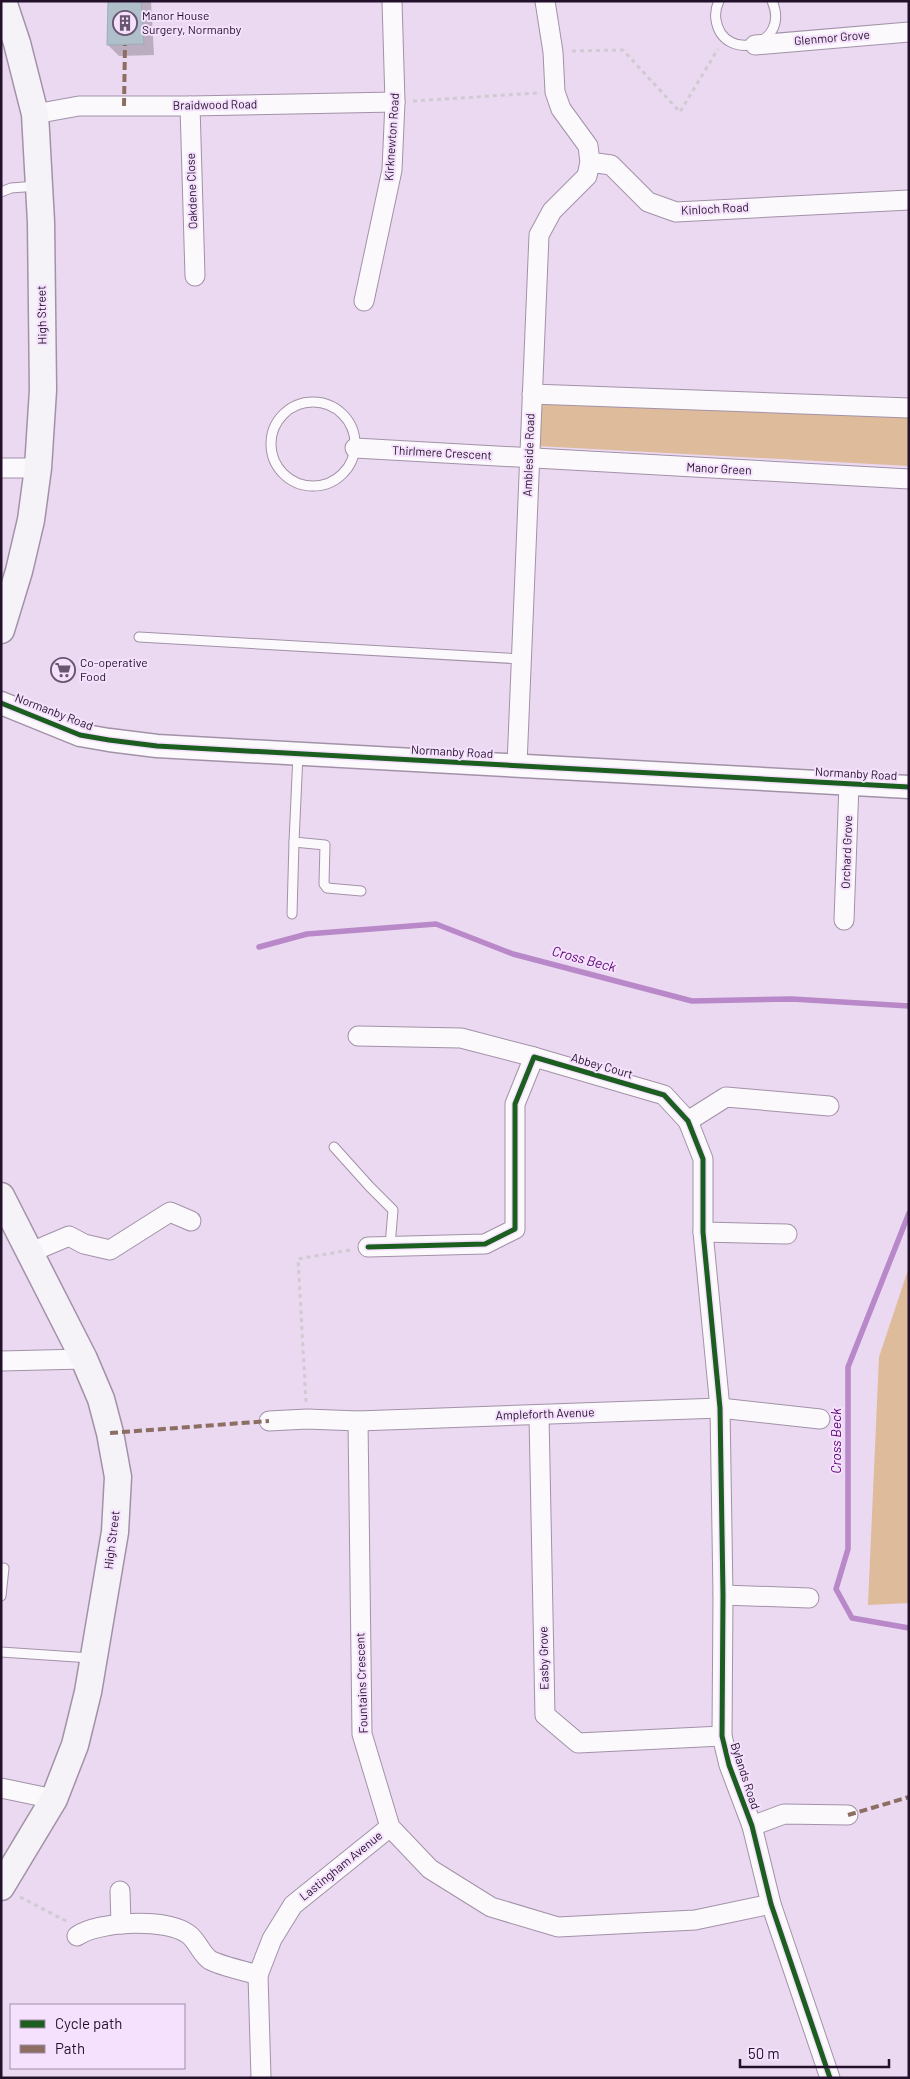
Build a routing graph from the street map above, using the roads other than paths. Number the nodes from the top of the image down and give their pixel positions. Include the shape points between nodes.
1 (3, 1) edge
2 (392, 1) edge
3 (545, 1) edge
4 (719, 1) edge
5 (772, 1) edge
6 (909, 32) edge
7 (755, 45) junction
8 (395, 102) junction
9 (190, 106) junction
10 (35, 114) junction
11 (590, 162) junction
12 (39, 186) junction
13 (1, 192) edge
14 (909, 200) edge
15 (195, 276) dead end
16 (364, 301) dead end
17 (532, 394) junction
18 (909, 408) edge
19 (355, 448) junction
20 (529, 458) junction
21 (1, 468) edge
22 (38, 468) junction
23 (909, 479) edge
24 (1, 630) edge
25 (139, 637) dead end
26 (521, 659) junction
27 (1, 704) edge
28 (298, 754) junction
29 (517, 766) junction
30 (849, 784) junction
31 (909, 787) edge
32 (294, 842) junction
33 (361, 891) dead end
34 (292, 914) dead end
35 (844, 920) dead end
36 (358, 1036) dead end
37 (534, 1057) junction
38 (829, 1106) dead end
39 (688, 1121) junction
40 (334, 1147) dead end
41 (1, 1196) edge
42 (191, 1220) dead end
43 (703, 1232) junction
44 (787, 1234) dead end
45 (390, 1246) junction
46 (368, 1247) road end
47 (30, 1253) junction
48 (84, 1359) junction
49 (1, 1361) edge
50 (720, 1408) junction
51 (539, 1414) junction
52 (820, 1419) dead end
53 (269, 1420) dead end
54 (358, 1421) junction
55 (4, 1568) dead end
56 (722, 1595) junction
57 (1, 1596) edge
58 (808, 1598) dead end
59 (1, 1652) edge
60 (94, 1659) junction
61 (722, 1736) junction
62 (1, 1788) edge
63 (54, 1799) junction
64 (848, 1815) dead end
65 (752, 1826) junction
66 (390, 1827) junction
67 (120, 1891) dead end
68 (10, 1892) edge
69 (771, 1904) junction
70 (121, 1924) junction
71 (81, 1933) road end
72 (258, 1975) junction
73 (261, 2078) edge
74 (830, 2078) edge

1 - 10 main road, High Street
2 - 8 street, Kirknewton Road
3 - 11 street via 555,92 561,109 588,146
4 - 7 lane via 715,15 717,26 725,38 739,45
5 - 7 lane via 776,20 766,38
6 - 7 street, Glenmor Grove
8 - 9 street, Braidwood Road
8 - 16 street, Kirknewton Road via 392,170
9 - 10 street, Braidwood Road via 79,106
9 - 15 street, Oakdene Close
10 - 12 main road, High Street
11 - 14 street, Kinloch Road via 611,165 648,202 676,212
11 - 17 street, Ambleside Road via 586,176 552,210 540,235
12 - 13 lane
12 - 22 main road, High Street via 43,390
17 - 18 street
17 - 20 street, Ambleside Road
19 - 19 lane via 348,420 338,410 318,402 290,408 279,418 271,443 273,458 280,471 291,480 312,486 326,484 339,477 349,466
19 - 20 street, Thirlmere Crescent
20 - 23 street, Manor Green
20 - 26 street, Ambleside Road
21 - 22 street
22 - 24 main road, High Street via 31,520
25 - 26 lane
26 - 29 street, Ambleside Road
27 - 28 street, Normanby Road via 80,734 109,740
28 - 29 street, Normanby Road
28 - 32 lane
29 - 30 street, Normanby Road
30 - 31 street, Normanby Road
30 - 35 street, Orchard Grove
32 - 33 lane via 325,845 324,884 327,888
32 - 34 lane
36 - 37 street, Abbey Court via 461,1038
37 - 39 street, Abbey Court via 664,1095
37 - 45 street via 514,1104 515,1230 485,1244
38 - 39 street via 726,1097
39 - 43 street, Abbey Court via 703,1159
40 - 45 lane via 393,1210
41 - 47 main road, High Street
42 - 47 street via 170,1212 110,1250 84,1244 69,1236
43 - 44 street
43 - 50 street, Abbey Court
45 - 46 street
47 - 48 main road, High Street
48 - 49 street
48 - 60 main road, High Street via 101,1399 118,1477 115,1532
50 - 51 street, Ampleforth Avenue
50 - 52 street, Ampleforth Avenue
50 - 56 street, Bylands Road
51 - 54 street, Ampleforth Avenue
51 - 61 street, Easby Grove via 545,1715 578,1743
53 - 54 street, Ampleforth Avenue
54 - 66 street, Fountains Crescent via 362,1734
55 - 57 lane
56 - 58 street
56 - 61 street, Bylands Road
59 - 60 lane
60 - 63 main road, High Street via 75,1745
61 - 65 street, Bylands Road via 729,1765
62 - 63 street
63 - 68 main road, High Street
64 - 65 street via 784,1814
65 - 69 street, Bylands Road
66 - 69 street, Fountains Crescent via 430,1869 491,1907 558,1927 695,1920
66 - 72 street, Lastingham Avenue via 293,1904 272,1939
67 - 70 street
69 - 74 street, Bylands Road
70 - 71 street
70 - 72 street via 170,1926 188,1934 210,1960
72 - 73 street, Lastingham Avenue

